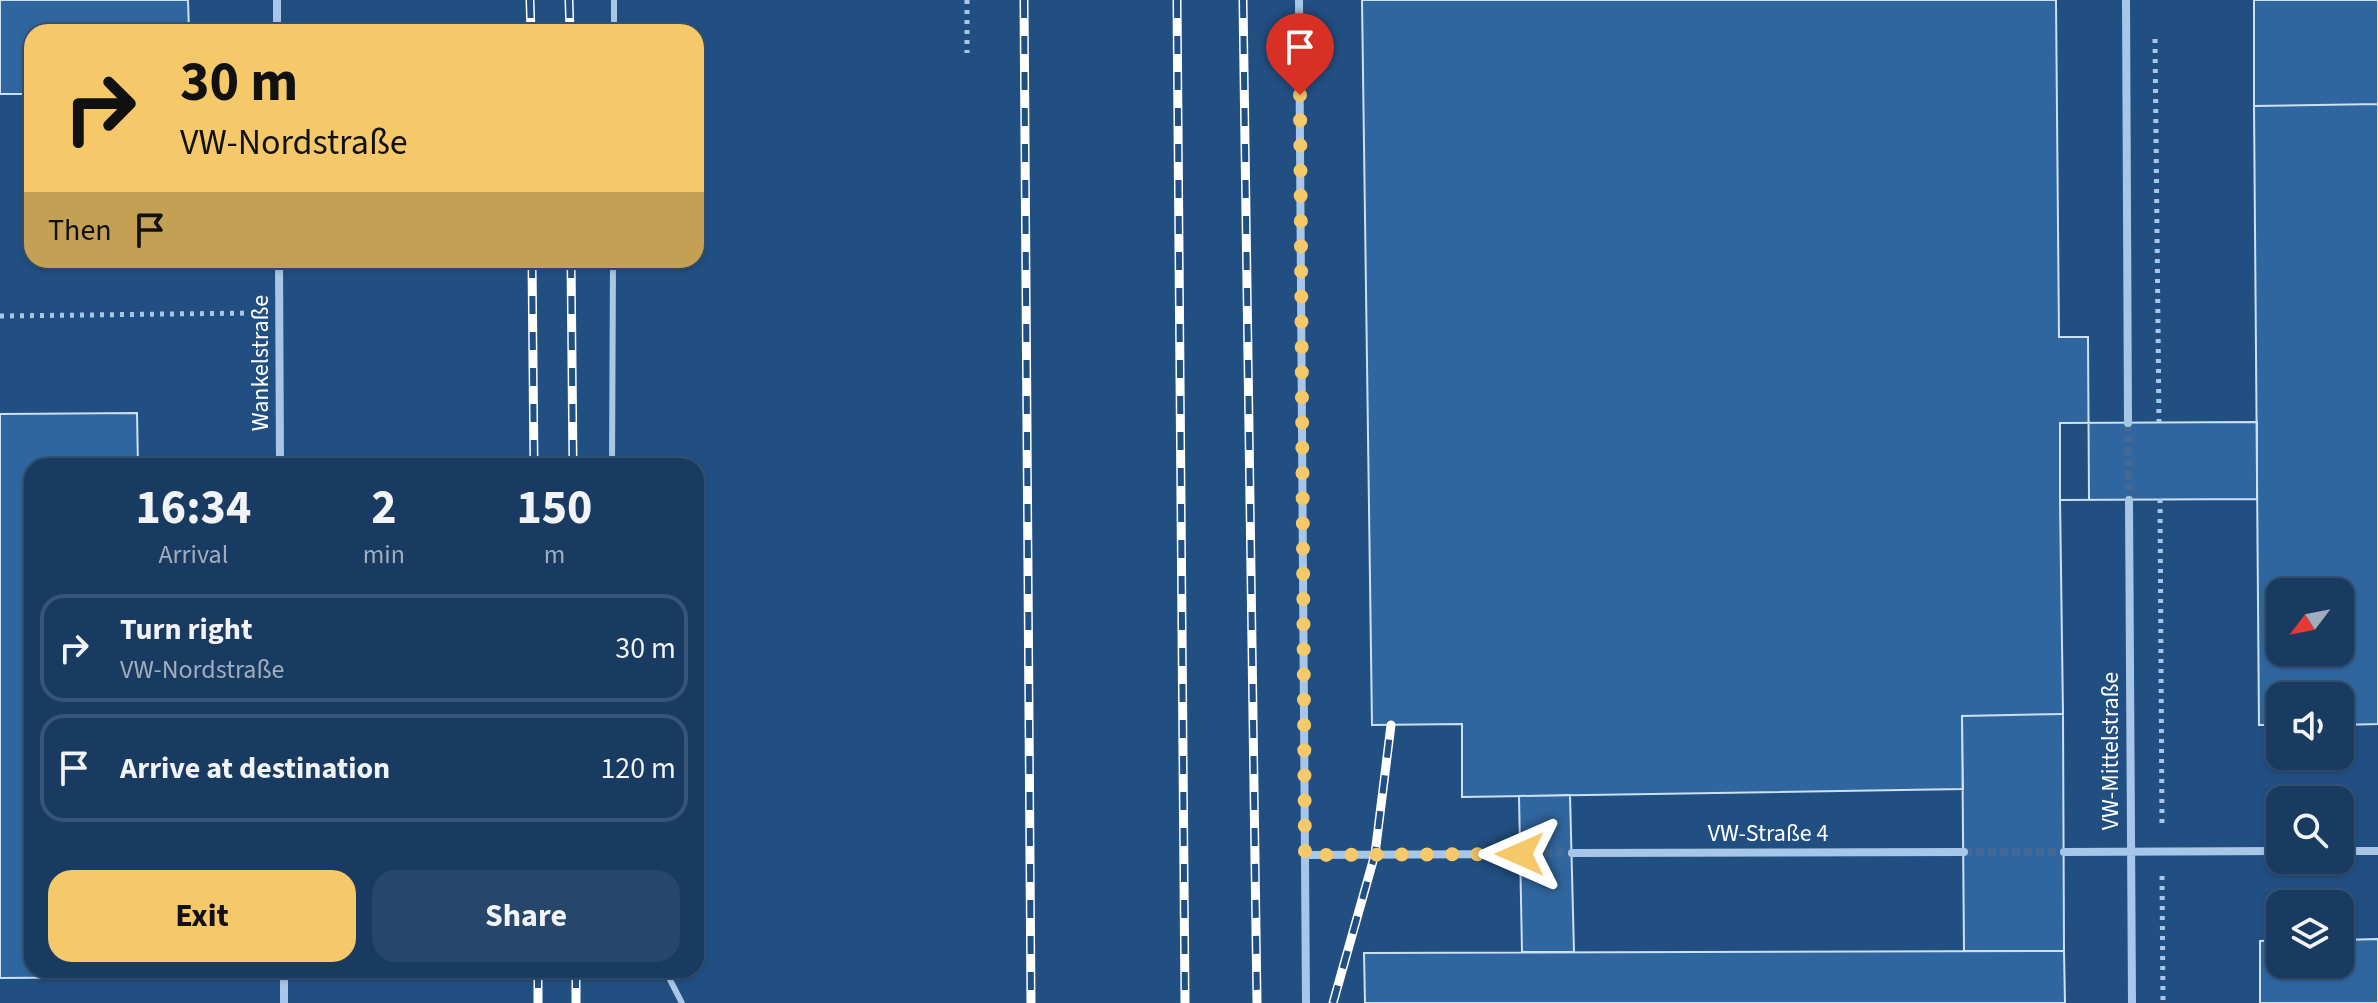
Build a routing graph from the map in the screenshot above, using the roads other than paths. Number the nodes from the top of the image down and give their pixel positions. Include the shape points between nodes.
1 (277, 0) edge
2 (614, 0) edge
3 (1299, 0) edge
4 (2126, 0) edge
5 (277, 24) edge
6 (614, 24) edge
7 (279, 268) edge
8 (613, 268) edge
9 (2128, 423) tunnel mouth
10 (280, 458) edge
11 (612, 458) edge
12 (2129, 500) tunnel mouth
13 (2266, 851) edge
14 (2354, 851) edge
15 (2378, 851) edge
16 (1964, 852) tunnel mouth
17 (2064, 852) tunnel mouth
18 (2131, 852) junction
19 (1572, 853) tunnel mouth
20 (1520, 854) tunnel mouth
21 (1305, 855) junction
22 (284, 978) edge
23 (669, 978) edge
24 (284, 1003) edge
25 (682, 1003) edge
26 (1306, 1003) edge
27 (2132, 1003) edge

1 - 5 street
2 - 6 lane
3 - 21 street
4 - 9 street
7 - 10 street, Wankelstraße
8 - 11 lane
12 - 18 street, VW-Mittelstraße
13 - 18 street
14 - 15 street
16 - 19 street, VW-Straße 4
17 - 18 street
18 - 27 street, VW-Mittelstraße
20 - 21 street
21 - 26 street
22 - 24 street
23 - 25 lane

